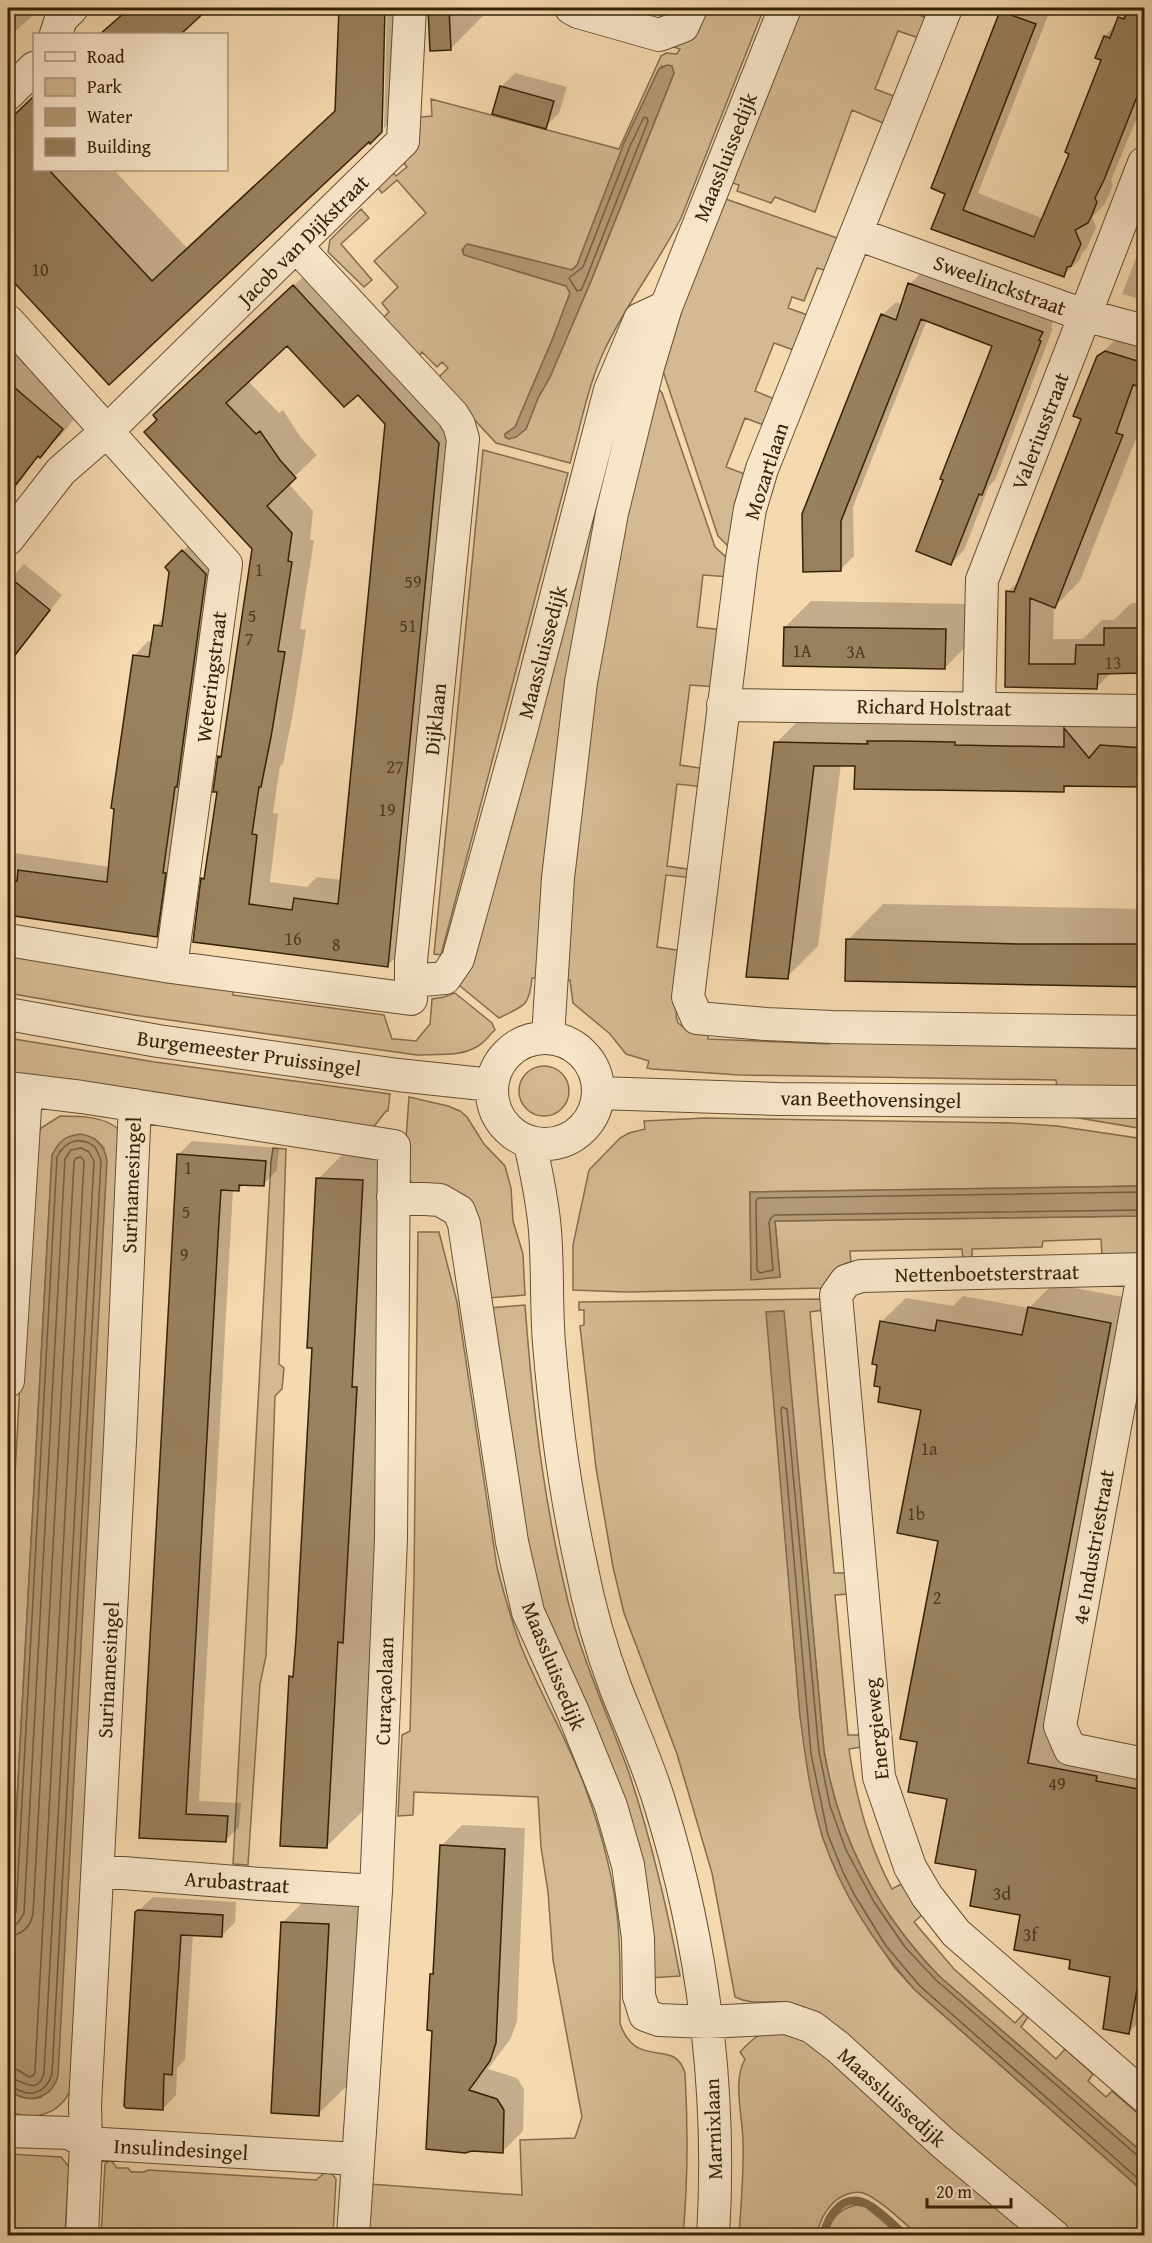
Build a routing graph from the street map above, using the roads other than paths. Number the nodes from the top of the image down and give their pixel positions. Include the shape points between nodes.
1 (72, 8) edge
2 (410, 8) edge
3 (571, 8) edge
4 (691, 8) edge
5 (785, 8) edge
6 (946, 8) edge
7 (56, 33) edge
8 (33, 69) edge
9 (8, 94) edge
10 (1144, 163) edge
11 (857, 234) junction
12 (297, 247) junction
13 (666, 307) junction
14 (1084, 315) junction
15 (8, 321) edge
16 (1144, 332) edge
17 (107, 431) junction
18 (8, 538) edge
19 (723, 705) junction
20 (979, 708) junction
21 (1144, 711) edge
22 (8, 940) edge
23 (171, 967) junction
24 (411, 990) junction
25 (8, 1014) edge
26 (1144, 1032) edge
27 (548, 1037) junction
28 (492, 1085) junction
29 (17, 1090) edge
30 (598, 1093) junction
31 (1144, 1102) edge
32 (135, 1105) junction
33 (544, 1143) junction
34 (393, 1197) junction
35 (1144, 1269) edge
36 (836, 1295) joint
37 (8, 1364) edge
38 (1144, 1764) edge
39 (98, 1871) junction
40 (376, 1891) junction
41 (707, 2022) junction
42 (1142, 2088) edge
43 (8, 2131) edge
44 (86, 2143) junction
45 (357, 2159) junction
46 (82, 2235) edge
47 (353, 2235) edge
48 (712, 2235) edge
49 (1054, 2235) edge

1 - 7 street via 61,19
2 - 12 street, Jacob van Dijkstraat via 403,141
3 - 4 street via 658,35 683,26
5 - 13 street, Maassluissedijk
6 - 11 street, Mozartlaan
8 - 9 street
10 - 14 street, Valeriusstraat
11 - 14 street, Sweelinckstraat
11 - 19 street, Mozartlaan via 762,469 750,509
12 - 17 street, Jacob van Dijkstraat
12 - 24 street, Dijklaan via 453,415 463,439
13 - 24 street, Maassluissedijk via 640,319 610,390 458,959 445,978
13 - 27 street, Maassluissedijk via 612,513 581,682 558,878
14 - 16 street, Sweelinckstraat
14 - 20 street, Valeriusstraat via 982,580
15 - 17 street, Weteringstraat
17 - 18 street, Jacob van Dijkstraat via 61,471
17 - 23 street, Weteringstraat via 226,564
19 - 20 street, Richard Holstraat
19 - 26 street, Mozartlaan via 688,997 697,1018 766,1024
20 - 21 street, Richard Holstraat
22 - 23 street
23 - 24 street
25 - 28 street, Burgemeester Pruissingel via 158,1041
27 - 28 street via 524,1042 504,1056
27 - 30 street via 562,1040 585,1055 593,1066
28 - 33 street via 492,1098 501,1121 518,1138
29 - 32 street
29 - 37 street
30 - 31 street, van Beethovensingel via 778,1099
30 - 33 street via 587,1125 569,1139
32 - 34 street, Curaçaolaan via 394,1146
32 - 39 street, Surinamesingel
33 - 41 street via 557,1193 545,1230 546,1287 559,1428 580,1564 616,1688 641,1748 671,1842 693,1935
34 - 40 street, Curaçaolaan via 391,1539
34 - 41 street, Maassluissedijk via 440,1200 462,1217 512,1542 528,1612 611,1806 628,1865 638,1938 639,1996 645,2015 659,2020
35 - 36 street, Nettenboetsterstraat via 861,1276 846,1281
35 - 38 street, 4e Industriestraat via 1060,1726 1070,1749
36 - 42 street, Energieweg via 879,1777 903,1849 927,1896 956,1933
39 - 40 street, Arubastraat
39 - 44 street, Surinamesingel
40 - 45 street, Curaçaolaan
41 - 48 street, Marnixlaan via 716,2158
41 - 49 street, Maassluissedijk via 786,2018 812,2027
43 - 44 street, Insulindesingel via 70,2133
44 - 45 street, Insulindesingel
44 - 46 street, Surinamesingel
45 - 47 street, Curaçaolaan

